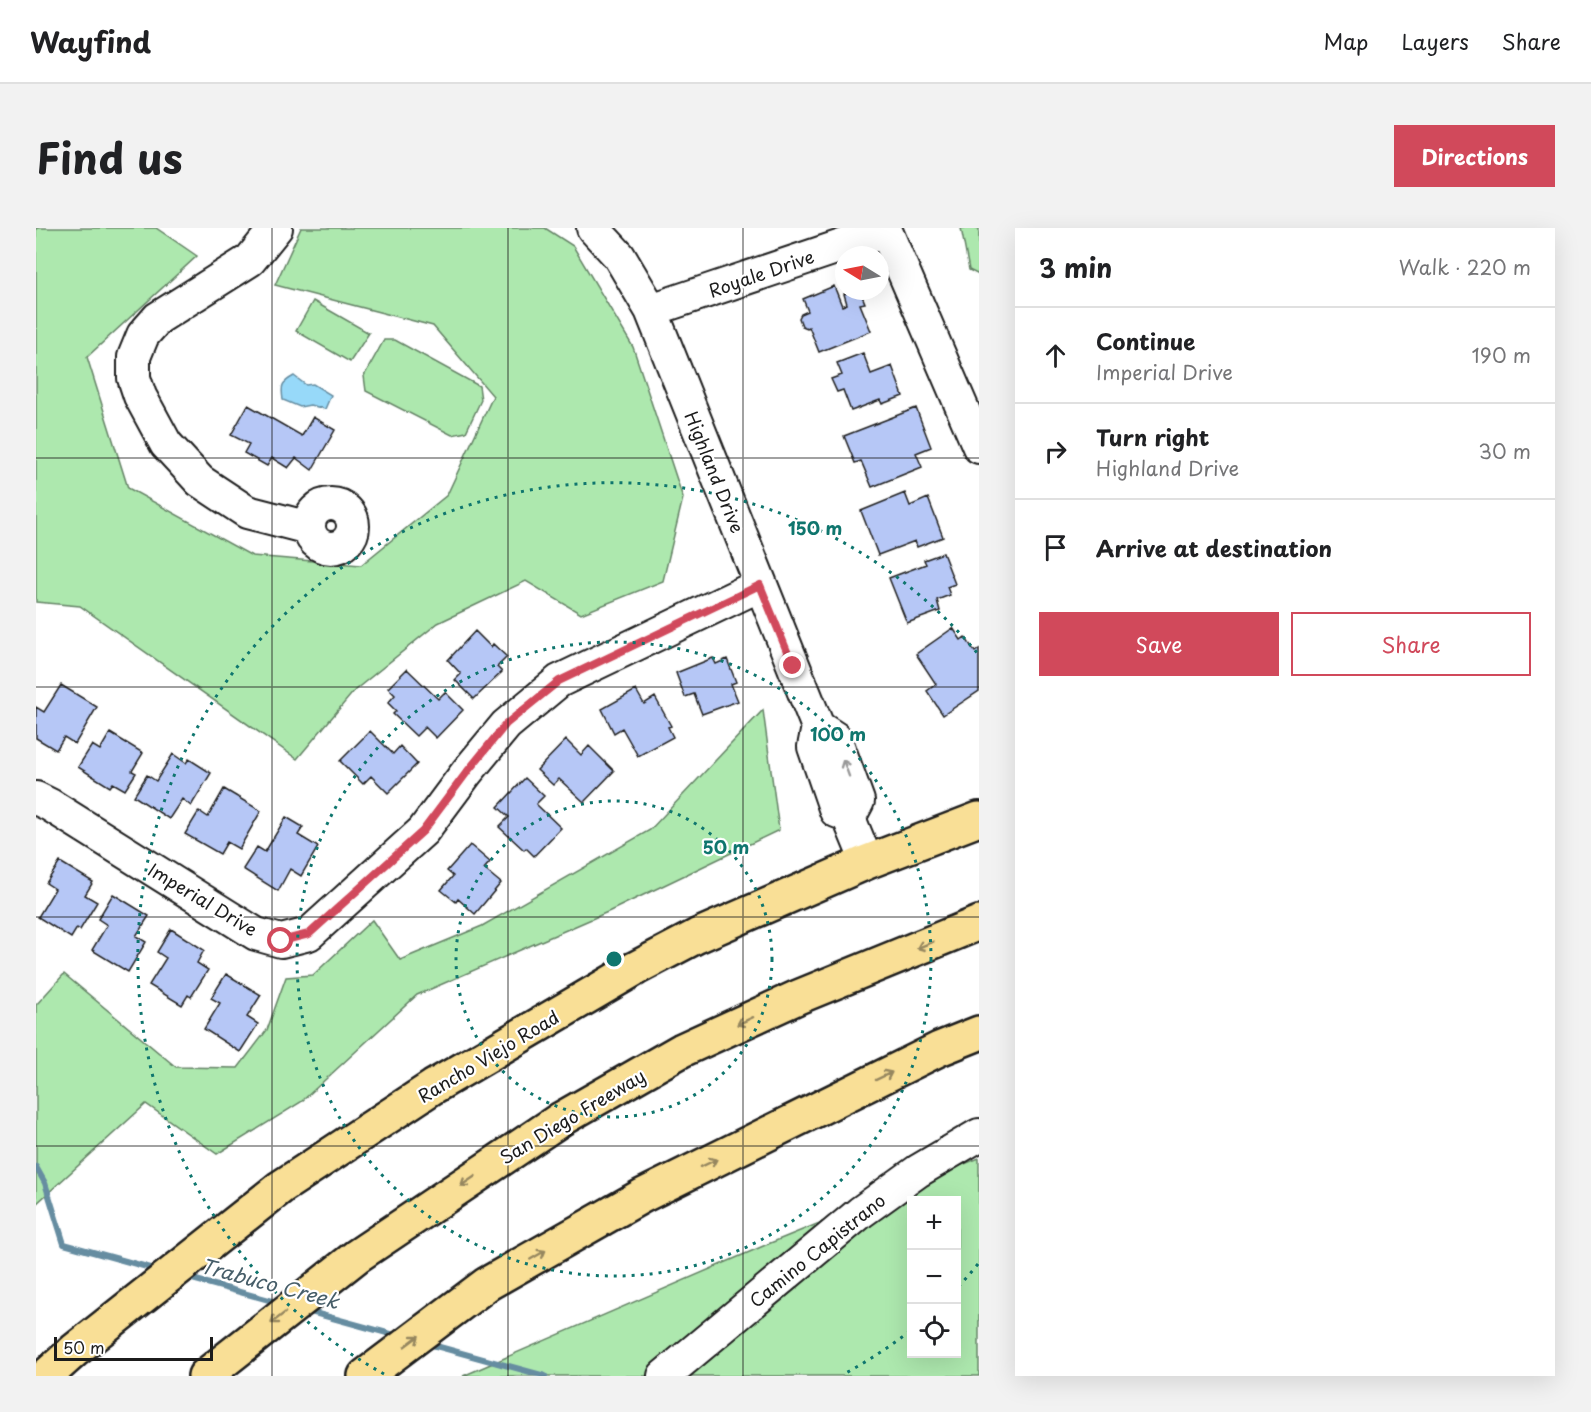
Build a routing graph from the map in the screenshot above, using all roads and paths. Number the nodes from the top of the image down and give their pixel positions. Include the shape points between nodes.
1 (276, 228) edge
2 (593, 228) edge
3 (651, 310) junction
4 (979, 447) edge
5 (309, 528) dead end
6 (760, 585) junction
7 (36, 798) edge
8 (979, 819) edge
9 (867, 862) junction
10 (979, 923) edge
11 (979, 1033) edge
12 (979, 1135) edge
13 (666, 1374) edge
14 (46, 1376) edge
15 (205, 1376) edge
16 (365, 1376) edge

1 - 5 street via 250,260 158,318 143,335 134,357 134,378 166,444 200,482 247,512
2 - 3 street, Highland Drive via 619,256
3 - 4 street, Royale Drive via 886,231
3 - 6 street, Highland Drive
6 - 7 street, Imperial Drive via 559,681 506,724 423,831 309,934 281,941 256,934
6 - 9 street, Highland Drive via 818,727 836,738 858,801 849,818
8 - 9 main road, Rancho Viejo Road
9 - 14 main road, Rancho Viejo Road via 697,936 433,1087 281,1187
10 -> 15 main road, San Diego Freeway via 798,997 682,1050 561,1119 357,1256
16 -> 11 main road via 487,1284 642,1196 939,1049
12 - 13 street, Camino Capistrano via 918,1171 861,1212

